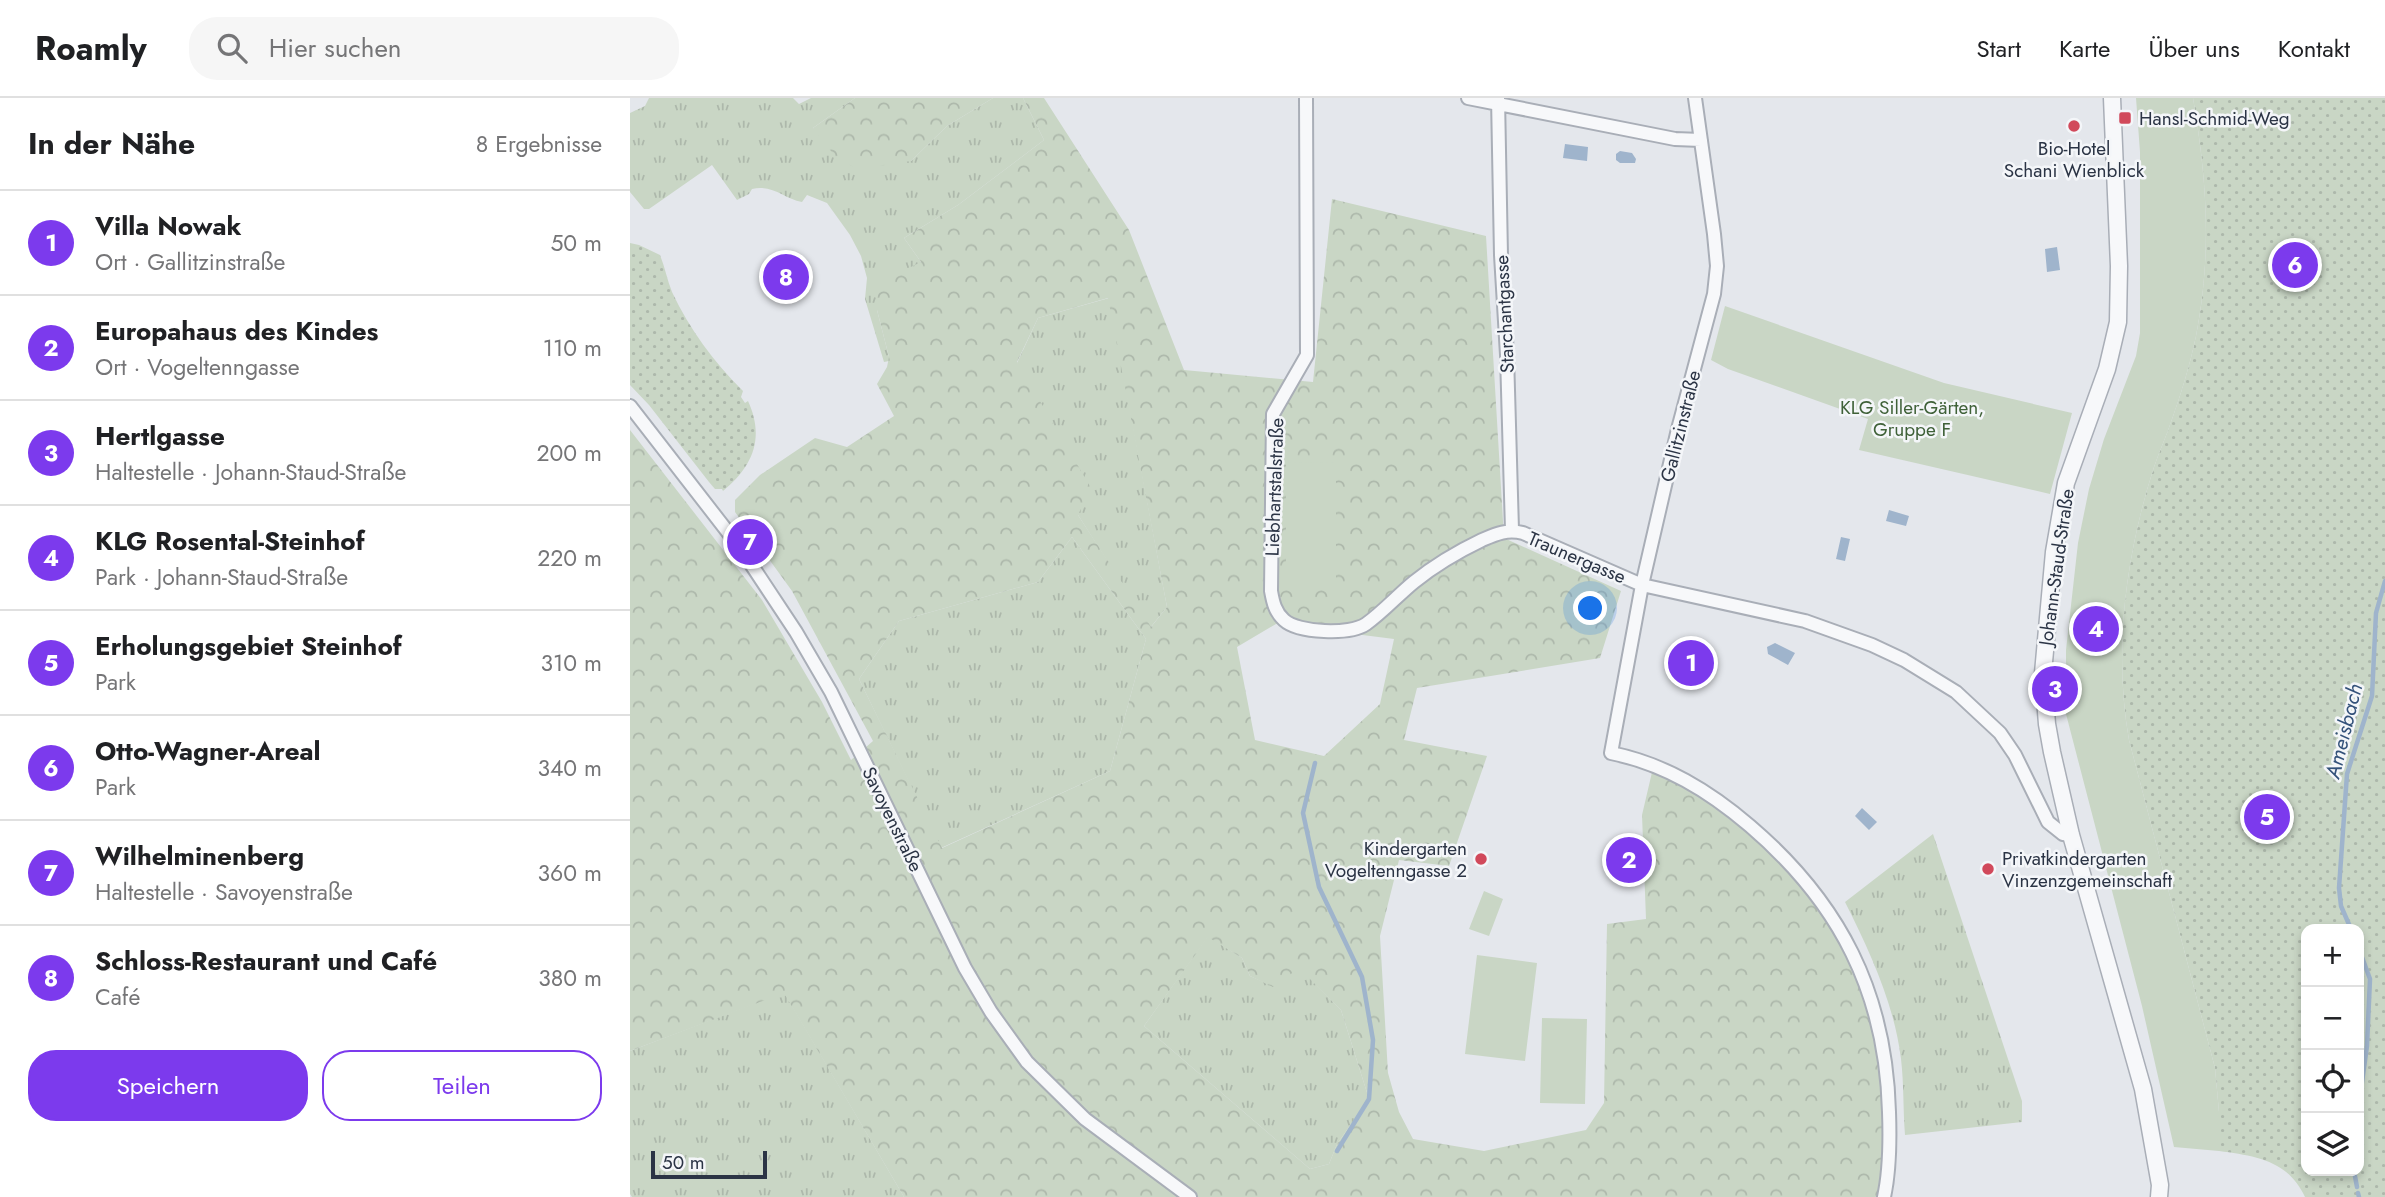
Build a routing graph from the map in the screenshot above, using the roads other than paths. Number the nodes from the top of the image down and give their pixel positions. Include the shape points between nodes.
1 (1306, 98) edge
2 (1468, 98) edge
3 (1695, 98) edge
4 (2112, 98) edge
5 (1498, 101) edge
6 (1701, 140) junction
7 (630, 407) edge
8 (1512, 530) junction
9 (1642, 585) junction
10 (2071, 835) junction
11 (1190, 1197) edge
12 (1884, 1197) edge
13 (2159, 1197) edge

1 - 8 street, Liebhartstalstraße via 1307,355 1273,414 1274,607 1282,619 1299,628 1359,628 1439,562
2 - 5 street
3 - 6 street, Gallitzinstraße
4 - 10 street, Johann-Staud-Straße via 2118,322 2107,369 2066,483 2054,552 2043,673 2047,724
5 - 6 street via 1675,139
5 - 8 street, Starchantgasse
6 - 9 street, Gallitzinstraße via 1717,266 1714,294
7 - 11 street, Savoyenstraße via 734,540 796,632 831,692 965,968 991,1012 1027,1062 1085,1119
8 - 9 street, Traunergasse
9 - 10 street, Traunergasse via 1805,621 1904,660 1956,692 2000,733 2048,822
9 - 12 street, Gallitzinstraße via 1611,754 1661,767 1728,807 1803,877 1840,929 1874,1005 1883,1047 1890,1133
10 - 13 street, Johann-Staud-Straße via 2143,1089

